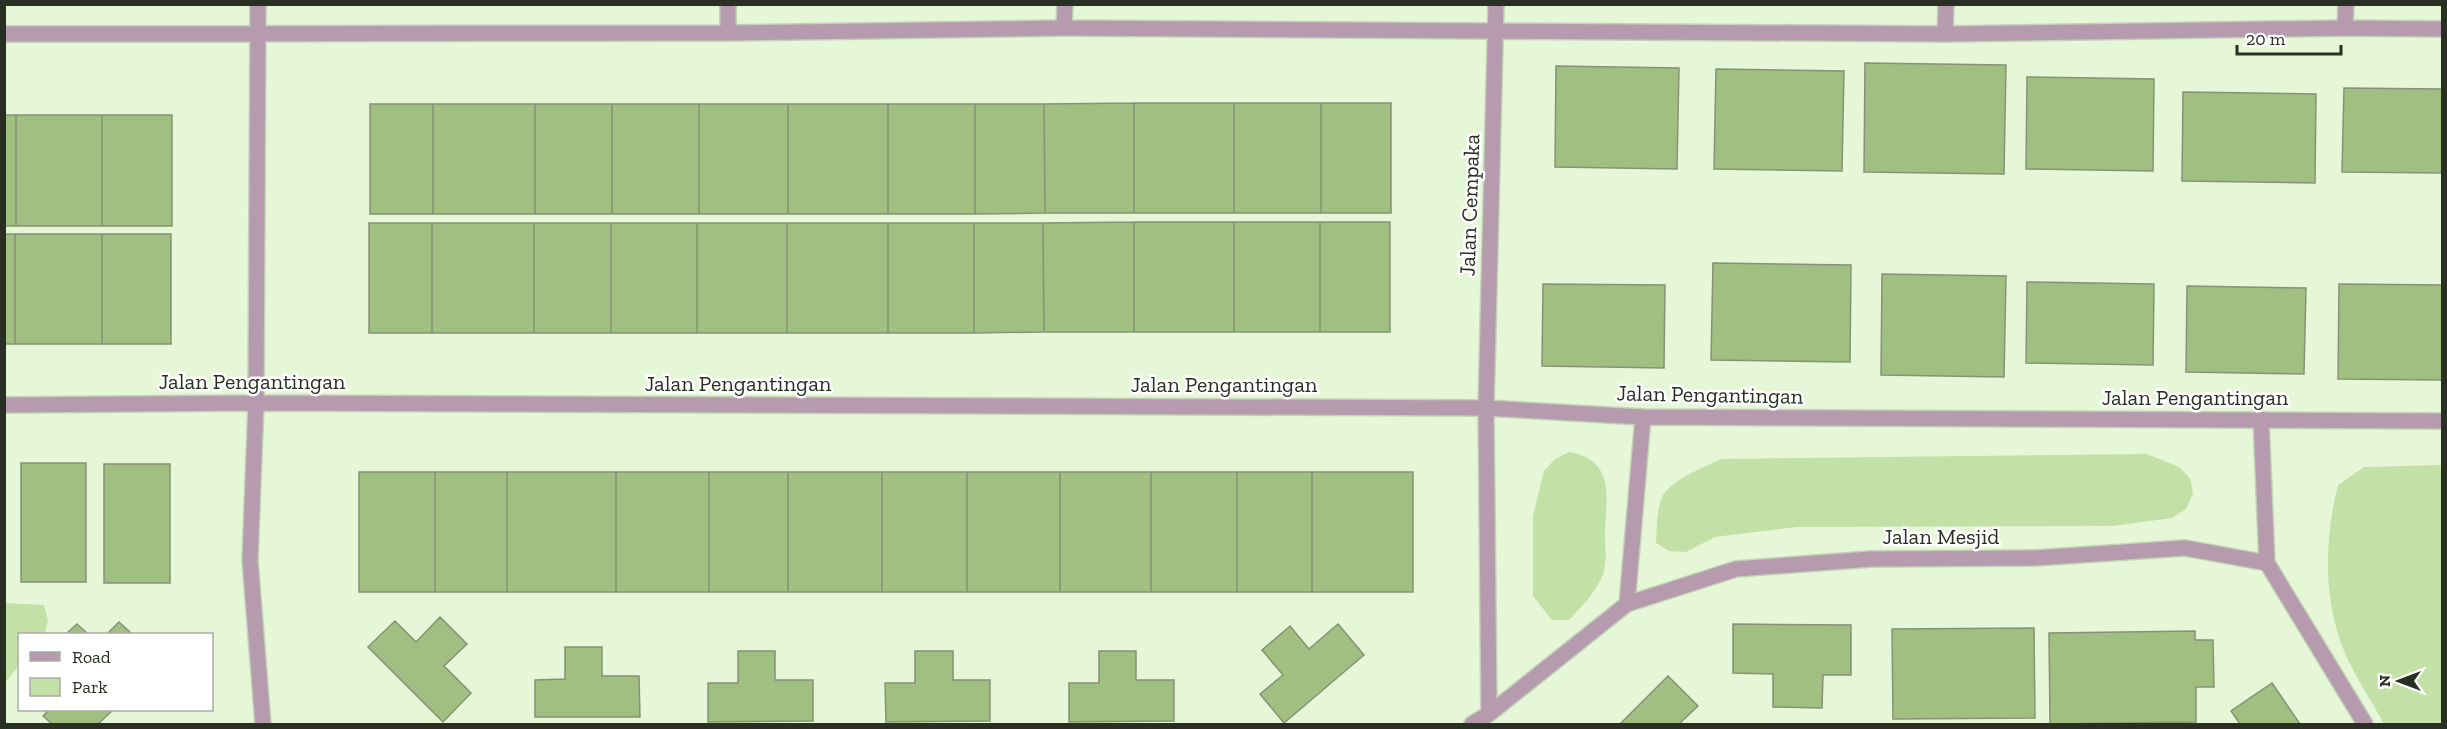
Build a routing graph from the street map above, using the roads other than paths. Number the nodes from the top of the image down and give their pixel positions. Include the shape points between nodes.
1 (258, 4) edge
2 (728, 4) edge
3 (1065, 4) edge
4 (1496, 4) edge
5 (1946, 4) edge
6 (2346, 4) edge
7 (1064, 28) junction
8 (2345, 28) junction
9 (2442, 29) edge
10 (1497, 32) junction
11 (258, 33) junction
12 (728, 33) junction
13 (4, 34) edge
14 (1945, 34) junction
15 (256, 404) junction
16 (4, 405) edge
17 (1486, 408) junction
18 (1644, 417) junction
19 (2261, 419) junction
20 (2442, 421) edge
21 (2267, 563) junction
22 (1627, 604) junction
23 (1489, 714) junction
24 (263, 724) edge
25 (1472, 724) edge
26 (2365, 724) edge

1 - 11 street
2 - 12 street
3 - 7 street
4 - 10 street, Jalan Cempaka
5 - 14 street
6 - 8 street
7 - 10 street
7 - 12 street
8 - 9 street
8 - 14 street
10 - 14 street
10 - 17 street, Jalan Cempaka
11 - 12 street
11 - 13 street
11 - 15 street
15 - 16 street, Jalan Pengantingan
15 - 17 street, Jalan Pengantingan
15 - 24 street via 250,560
17 - 18 street, Jalan Pengantingan
17 - 23 street, Jalan Cempaka
18 - 19 street, Jalan Pengantingan
18 - 22 street
19 - 20 street, Jalan Pengantingan
19 - 21 street
21 - 22 street, Jalan Mesjid via 2185,548 2035,558 1870,559 1736,569
21 - 26 street
22 - 23 street, Jalan Mesjid
23 - 25 street, Jalan Mesjid

